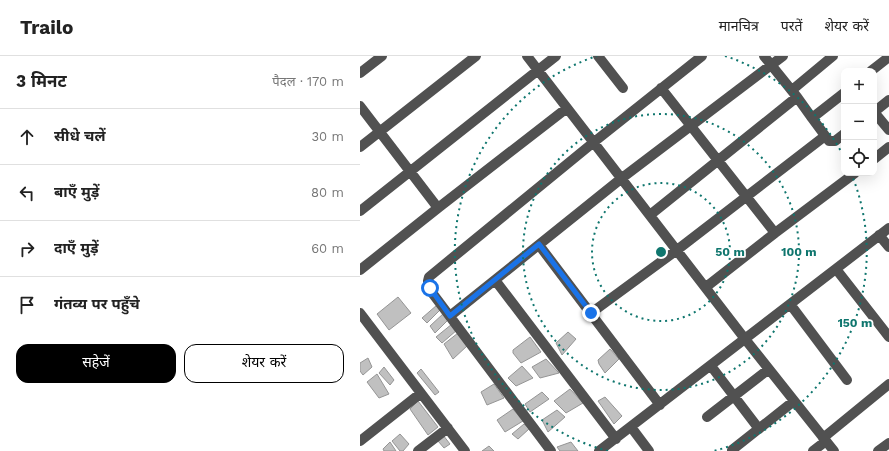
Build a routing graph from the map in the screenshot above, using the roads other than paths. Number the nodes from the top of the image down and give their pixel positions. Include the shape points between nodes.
1 (382, 56) edge
2 (476, 56) edge
3 (527, 56) edge
4 (556, 56) edge
5 (598, 56) edge
6 (702, 56) edge
7 (764, 56) edge
8 (783, 56) edge
9 (833, 56) edge
10 (889, 57) edge
11 (772, 64) junction
12 (875, 68) edge
13 (538, 70) junction
14 (360, 73) edge
15 (623, 88) dead end
16 (661, 88) junction
17 (795, 94) junction
18 (841, 95) edge
19 (889, 100) edge
20 (360, 106) edge
21 (568, 108) junction
22 (877, 110) edge
23 (877, 116) edge
24 (812, 118) junction
25 (691, 126) junction
26 (889, 130) edge
27 (380, 132) junction
28 (825, 136) junction
29 (841, 136) edge
30 (594, 142) junction
31 (360, 147) edge
32 (889, 147) edge
33 (877, 157) edge
34 (718, 161) junction
35 (410, 172) junction
36 (851, 176) edge
37 (622, 178) junction
38 (746, 197) junction
39 (438, 208) junction
40 (360, 211) edge
41 (650, 215) junction
42 (889, 228) edge
43 (775, 233) junction
44 (879, 235) junction
45 (539, 244) junction
46 (889, 246) edge
47 (677, 250) junction
48 (836, 269) junction
49 (360, 270) edge
50 (495, 280) junction
51 (706, 287) junction
52 (790, 304) junction
53 (360, 313) edge
54 (591, 313) junction
55 (450, 316) junction
56 (889, 337) edge
57 (745, 339) junction
58 (711, 366) junction
59 (769, 369) junction
60 (846, 380) dead end
61 (889, 384) edge
62 (421, 393) junction
63 (734, 396) junction
64 (794, 401) junction
65 (660, 405) junction
66 (707, 417) dead end
67 (631, 427) junction
68 (448, 428) junction
69 (759, 428) junction
70 (616, 439) junction
71 (825, 439) junction
72 (360, 441) edge
73 (889, 442) edge
74 (732, 450) edge
75 (418, 451) edge
76 (465, 451) edge
77 (552, 451) edge
78 (599, 451) edge
79 (649, 451) edge
80 (813, 451) edge
81 (834, 451) edge
82 (878, 451) edge

1 - 14 street
2 - 27 street
3 - 13 street
4 - 13 street
5 - 15 street
6 - 16 street
7 - 11 street
8 - 11 street
9 - 17 street
10 - 12 street
11 - 17 street
11 - 25 street
13 - 21 street
13 - 35 street
16 - 25 street
16 - 30 street
17 - 24 street
17 - 34 street
18 - 24 street
19 - 22 street
20 - 27 street
21 - 30 street
21 - 39 street
23 - 26 street
24 - 28 street
25 - 34 street
25 - 37 street
27 - 31 street
27 - 35 street
28 - 29 street via 834,141
28 - 38 street
30 - 37 street
30 - 55 street via 431,274 428,281 430,288
32 - 33 street
34 - 38 street
34 - 41 street
35 - 39 street
35 - 40 street
36 - 43 street
37 - 41 street
37 - 45 street
38 - 43 street
38 - 47 street
39 - 49 street
41 - 47 street
42 - 44 street
43 - 51 street
44 - 46 street
44 - 48 street
45 - 50 street
45 - 54 street
47 - 51 street
47 - 54 street
48 - 52 street
48 - 56 street
50 - 55 street
50 - 70 street
51 - 57 street
52 - 57 street
52 - 60 street
53 - 62 street
54 - 65 street
55 - 77 street
57 - 58 street
57 - 59 street
58 - 63 street
58 - 65 street
59 - 63 street
59 - 64 street
61 - 71 street
62 - 68 street
62 - 72 street
63 - 66 street
63 - 69 street
64 - 69 street
64 - 71 street
65 - 67 street
67 - 70 street
67 - 79 street
68 - 75 street
68 - 76 street
69 - 74 street
70 - 78 street
71 - 80 street
71 - 81 street
73 - 82 street

